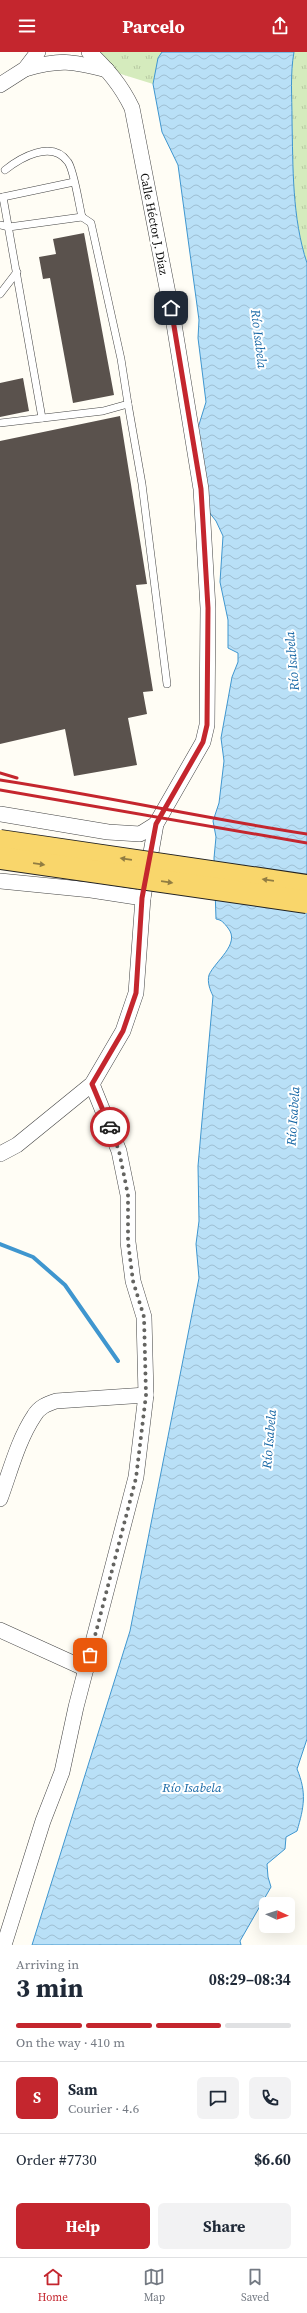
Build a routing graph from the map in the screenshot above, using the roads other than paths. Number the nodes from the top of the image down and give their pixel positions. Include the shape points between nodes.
1 (38, 52) edge
2 (89, 52) edge
3 (25, 69) junction
4 (108, 70) junction
5 (0, 85) edge
6 (5, 170) dead end
7 (74, 182) junction
8 (2, 198) edge
9 (82, 216) junction
10 (0, 225) edge
11 (9, 227) junction
12 (18, 272) junction
13 (0, 294) edge
14 (128, 404) junction
15 (42, 418) junction
16 (0, 423) edge
17 (167, 684) dead end
18 (0, 814) edge
19 (156, 824) junction
20 (0, 841) edge
21 (0, 858) edge
22 (0, 881) edge
23 (307, 886) edge
24 (142, 898) junction
25 (307, 902) edge
26 (92, 1084) junction
27 (0, 1154) edge
28 (146, 1395) junction
29 (0, 1499) edge
30 (0, 1630) edge
31 (86, 1669) junction
32 (4, 1945) edge

1 - 3 street
2 - 4 street, Calle Héctor J. Díaz
3 - 4 street via 54,61 75,62
3 - 5 street
4 - 19 street, Calle Héctor J. Díaz via 122,88 132,108 174,324 201,489 207,584 207,725 203,742
6 - 7 lane via 22,158 42,152 56,153 68,162
7 - 8 lane
7 - 9 lane
8 - 11 lane
9 - 11 lane
9 - 14 lane via 91,223 121,359
10 - 11 lane
11 - 12 lane
12 - 13 lane
12 - 15 lane
14 - 15 lane via 103,411
14 - 17 lane via 142,484
15 - 16 lane
18 - 19 street via 108,832 140,834
19 - 24 street, Calle Héctor J. Díaz
23 -> 20 main road, bridge
21 -> 25 main road, bridge
22 - 24 street
24 - 26 street, Calle Héctor J. Díaz via 136,993 123,1031
26 - 27 street, Calle Héctor J. Díaz via 17,1145
26 - 28 street via 119,1151 128,1195 128,1242 133,1281 144,1317
28 - 29 street via 56,1401 44,1405 34,1415 25,1432
28 - 31 street via 136,1478
30 - 31 street
31 - 32 street via 62,1772

